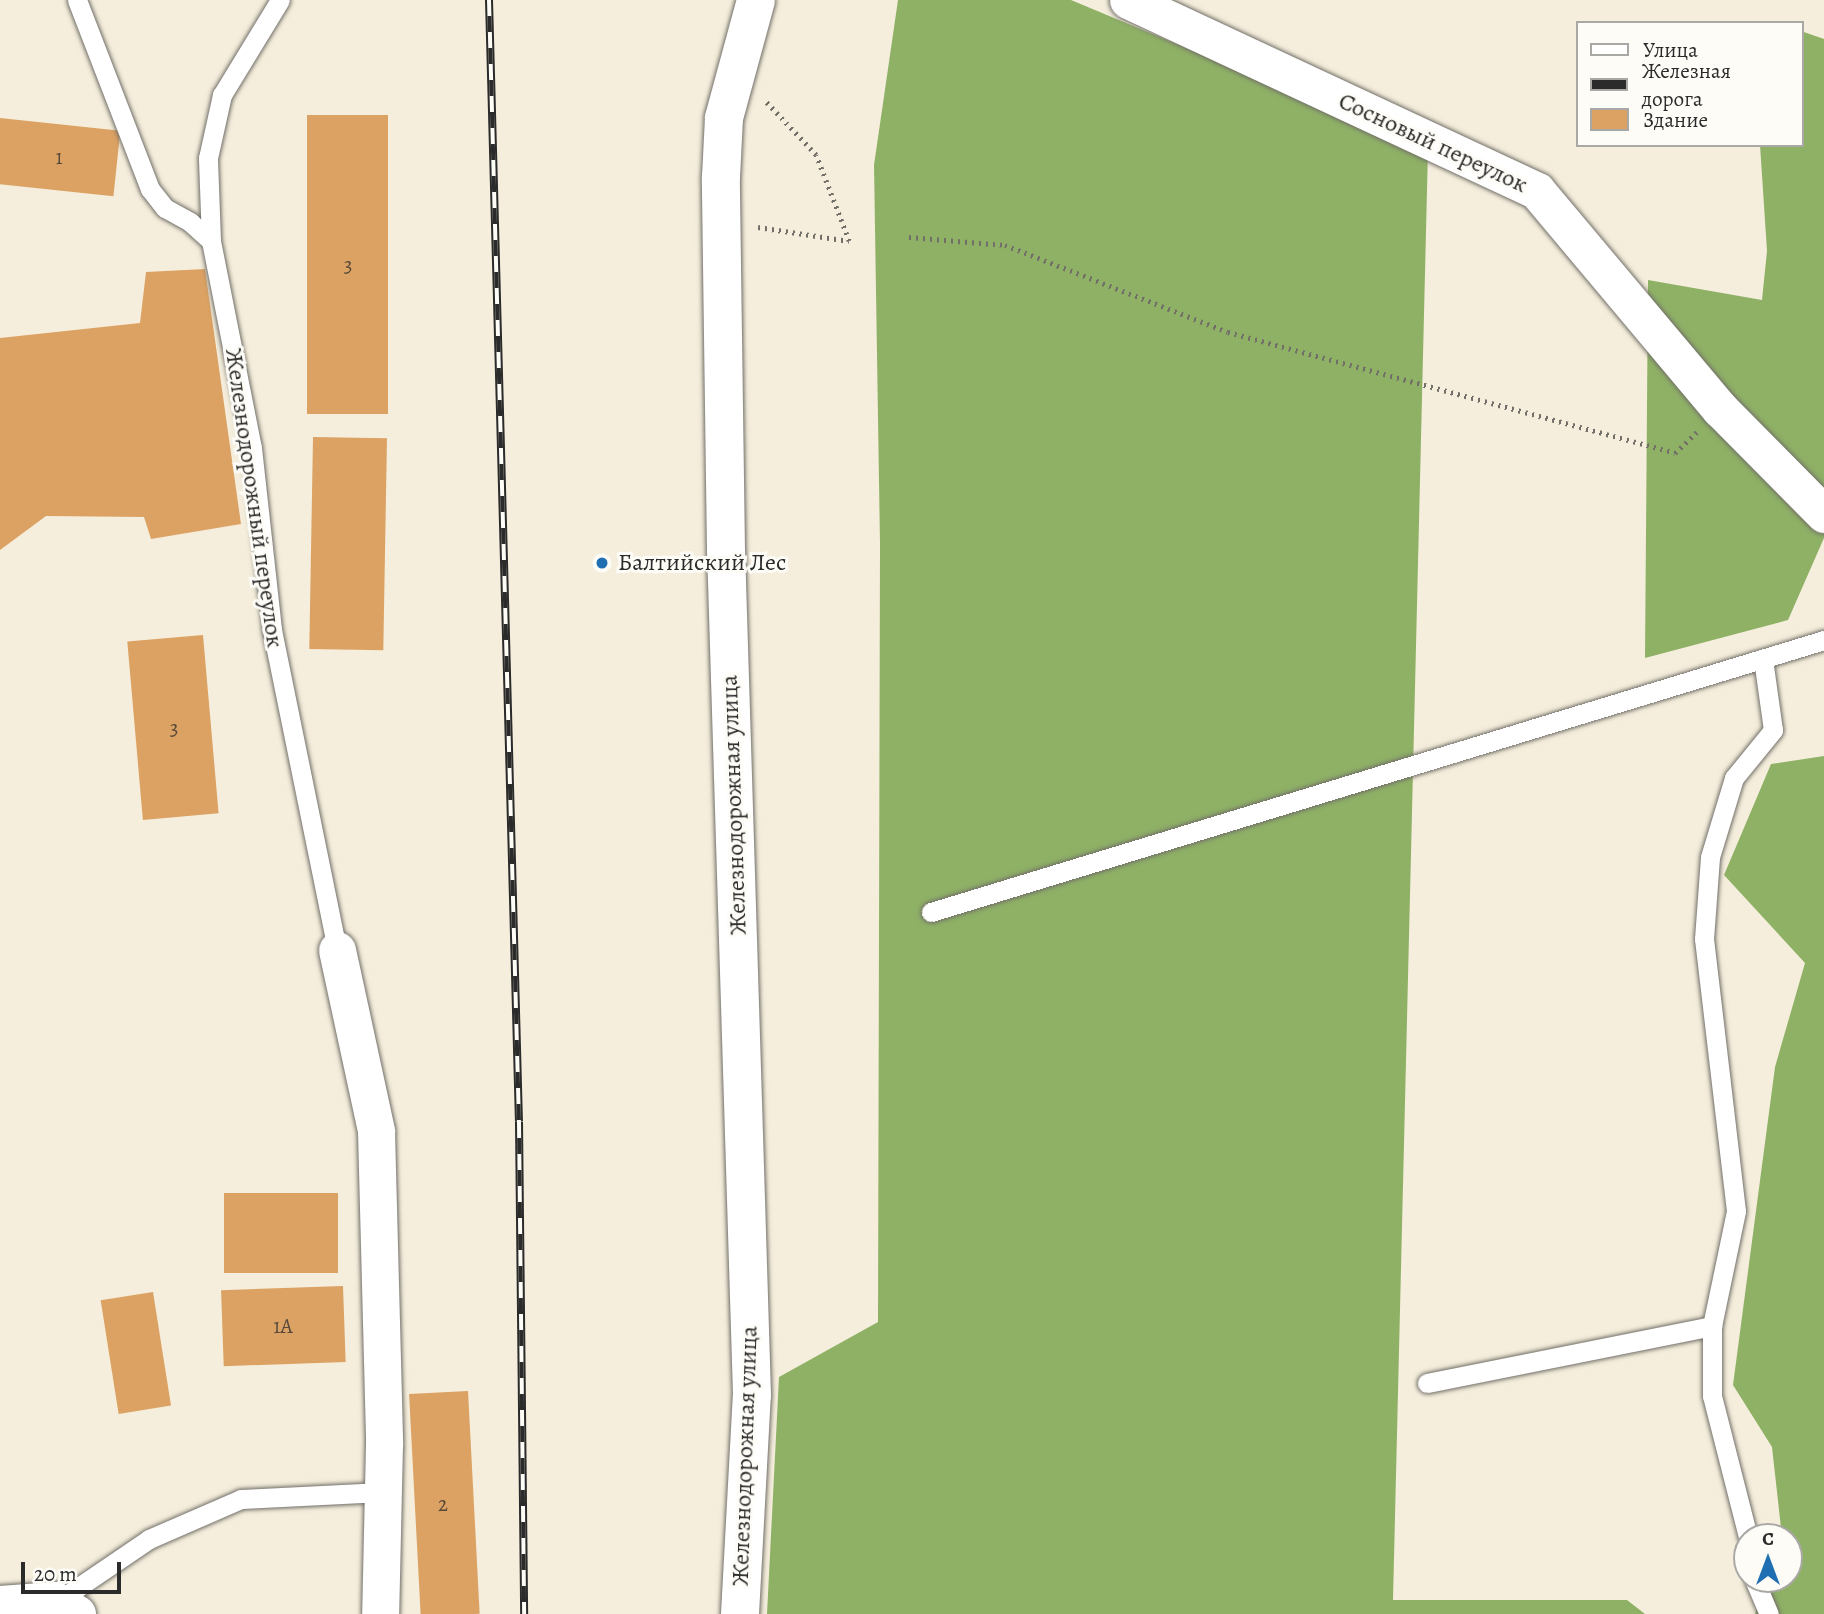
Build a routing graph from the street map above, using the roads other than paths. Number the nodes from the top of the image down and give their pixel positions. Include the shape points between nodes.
1 (77, 0) edge
2 (280, 0) edge
3 (755, 0) edge
4 (1128, 0) edge
5 (211, 242) junction
6 (1824, 513) edge
7 (1824, 640) edge
8 (1763, 659) junction
9 (931, 912) dead end
10 (337, 950) joint
11 (1712, 1326) junction
12 (1427, 1384) dead end
13 (383, 1492) junction
14 (1745, 1523) edge
15 (1760, 1593) edge
16 (0, 1604) edge
17 (59, 1609) edge
18 (380, 1614) edge
19 (740, 1614) edge
20 (1769, 1614) edge

1 - 5 lane via 150,190 165,208 190,222
2 - 5 lane via 222,95 208,158
3 - 19 street, Железнодорожная улица via 724,118 722,222 726,551 752,1395
4 - 6 street, Сосновый переулок via 1537,191 1720,409
5 - 10 lane, Железнодорожный переулок via 252,448 272,630
7 - 8 lane
8 - 9 lane
8 - 11 lane via 1773,730 1734,778 1710,857 1704,939 1736,1211
10 - 13 street via 376,1131
11 - 12 lane
11 - 14 lane via 1712,1396
13 - 17 lane via 241,1499 149,1539
13 - 18 street
15 - 20 lane
16 - 17 street

